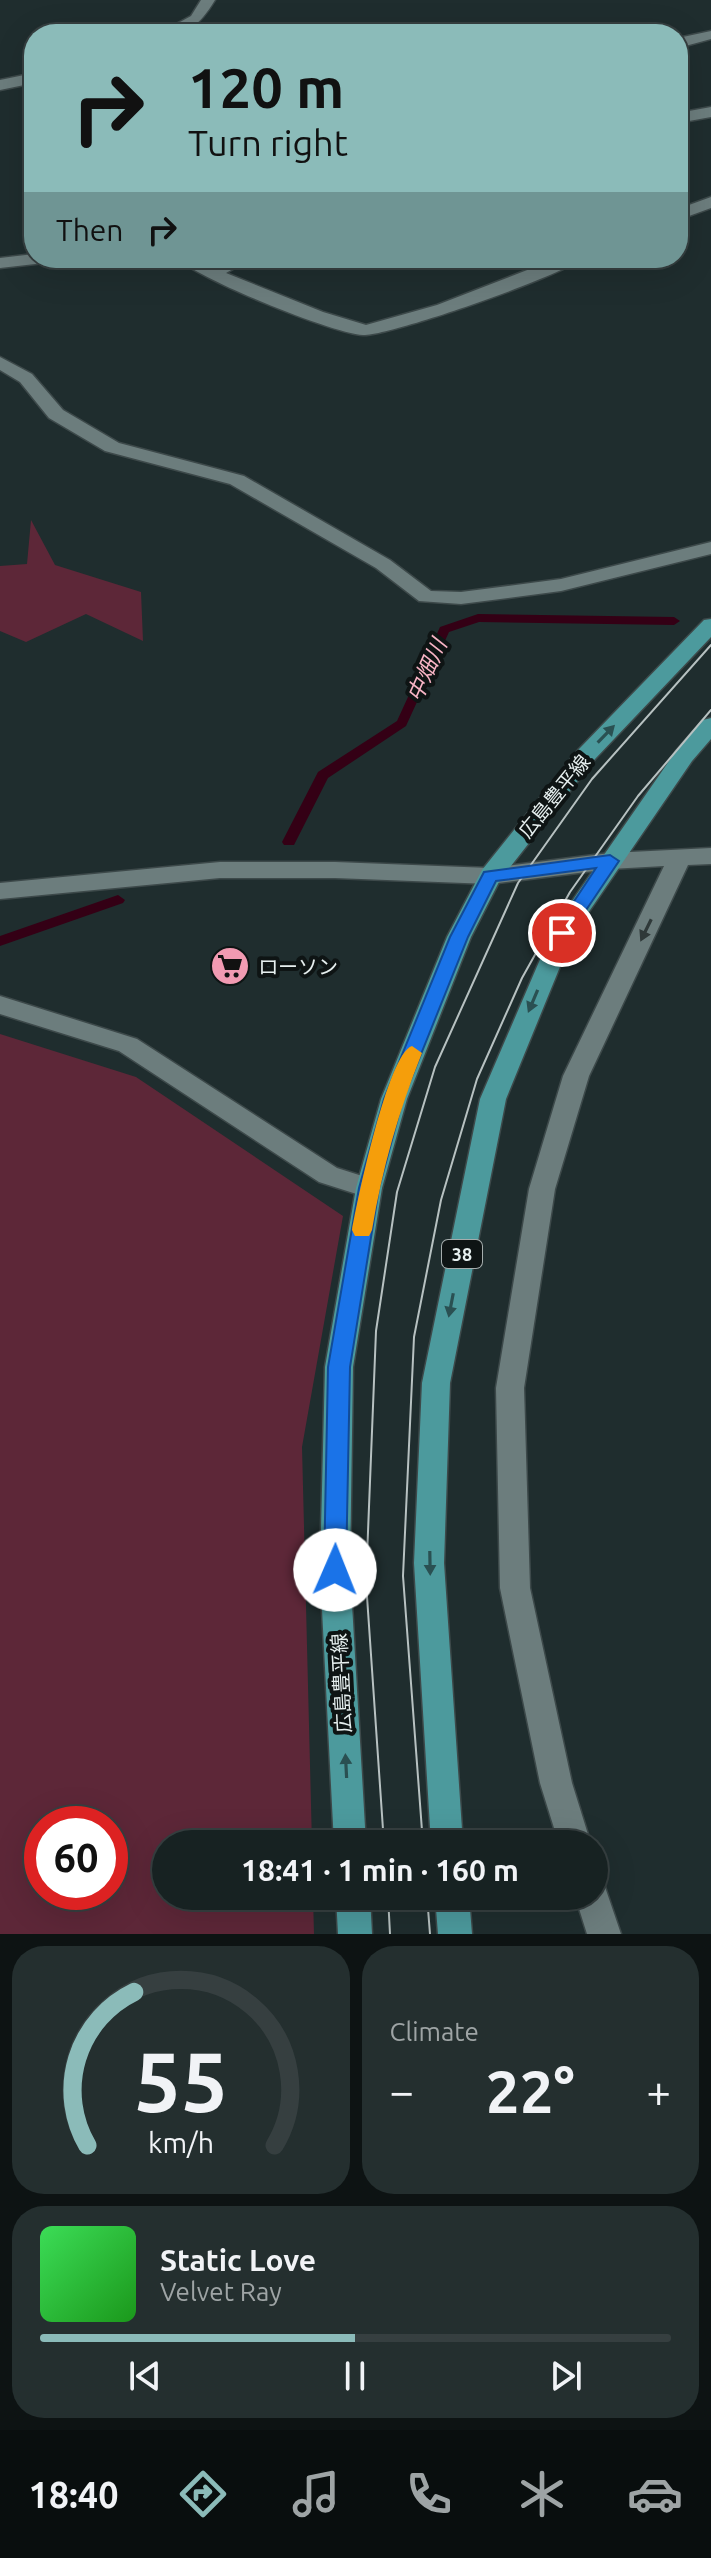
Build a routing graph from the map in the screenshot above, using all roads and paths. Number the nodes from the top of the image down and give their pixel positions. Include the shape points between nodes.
1 (208, 0) edge
2 (186, 24) edge
3 (711, 35) edge
4 (688, 41) edge
5 (24, 80) edge
6 (0, 85) edge
7 (711, 112) edge
8 (688, 116) edge
9 (711, 202) edge
10 (688, 211) edge
11 (24, 260) edge
12 (0, 263) edge
13 (203, 268) edge
14 (222, 268) edge
15 (546, 268) edge
16 (212, 273) junction
17 (0, 362) edge
18 (711, 548) edge
19 (711, 625) edge
20 (711, 725) edge
21 (711, 856) edge
22 (679, 859) junction
23 (610, 861) junction
24 (490, 876) junction
25 (0, 891) edge
26 (0, 1005) edge
27 (369, 1188) junction
28 (349, 1830) edge
29 (446, 1830) edge
30 (571, 1830) edge
31 (354, 1910) edge
32 (453, 1910) edge
33 (596, 1910) edge
34 (355, 1934) edge
35 (455, 1934) edge
36 (604, 1934) edge

1 - 2 street via 196,19
3 - 4 street
5 - 6 street
7 - 8 street
9 - 10 street
11 - 12 street
13 - 16 street
14 - 16 street
15 - 16 street via 364,331
17 - 18 street via 26,378 56,414 112,447 237,480 383,564 426,597 461,598 561,585
24 -> 19 main road, 広島豊平線 via 587,754
20 - 23 main road, 38
21 - 22 street
22 - 23 street
22 -> 30 street via 576,1076 542,1189 510,1388 515,1588
23 - 24 street
23 -> 29 main road, 38 via 562,933 493,1099 436,1383 429,1563
24 - 25 street via 220,870
24 - 27 main road, 広島豊平線 via 459,937 394,1099
26 - 27 street via 128,1045 328,1175
28 -> 27 main road, 広島豊平線 via 335,1570 339,1367
31 - 34 main road
32 - 35 main road
33 - 36 street

